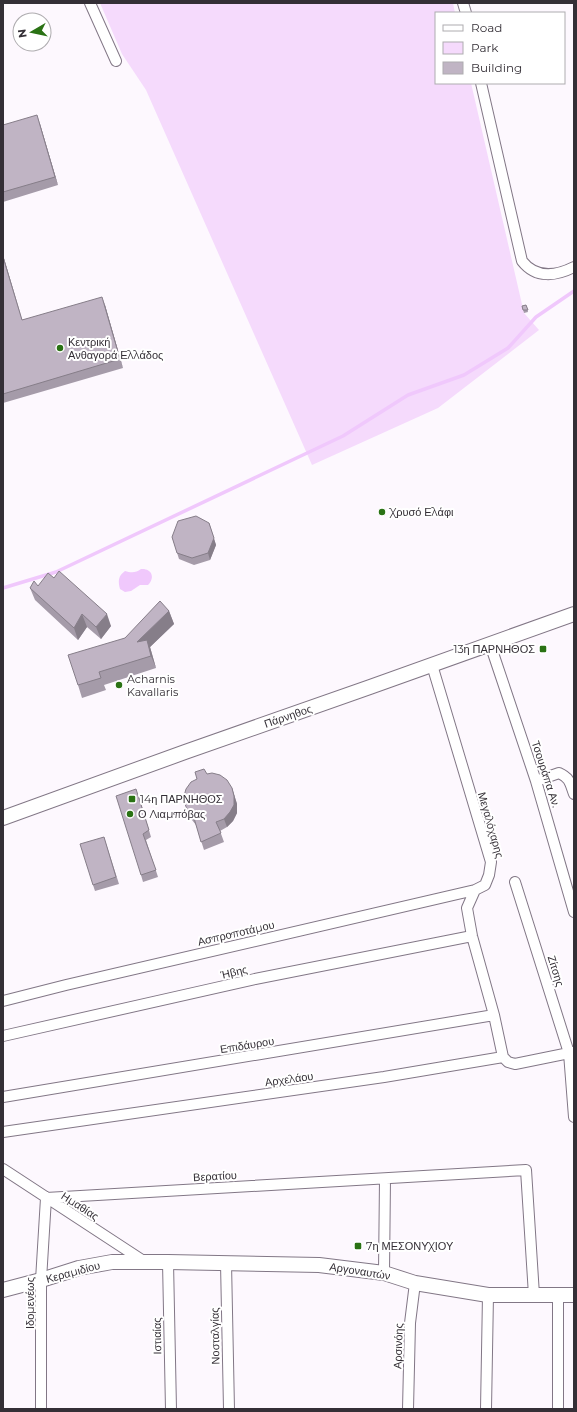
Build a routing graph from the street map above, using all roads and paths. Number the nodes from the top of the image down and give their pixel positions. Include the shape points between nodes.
1 (90, 3) edge
2 (116, 61) dead end
3 (481, 84) edge
4 (574, 267) edge
5 (574, 614) edge
6 (490, 644) junction
7 (432, 665) junction
8 (536, 781) junction
9 (574, 794) edge
10 (3, 818) edge
11 (515, 882) dead end
12 (475, 890) junction
13 (574, 912) edge
14 (472, 936) junction
15 (3, 1001) edge
16 (494, 1016) junction
17 (3, 1036) edge
18 (572, 1052) edge
19 (503, 1057) junction
20 (3, 1097) edge
21 (574, 1117) edge
22 (3, 1132) edge
23 (3, 1169) edge
24 (385, 1179) junction
25 (46, 1198) junction
26 (145, 1262) junction
27 (168, 1262) junction
28 (226, 1263) junction
29 (384, 1272) junction
30 (41, 1280) junction
31 (416, 1283) junction
32 (3, 1290) edge
33 (534, 1294) junction
34 (558, 1294) junction
35 (488, 1295) junction
36 (574, 1295) edge
37 (42, 1409) edge
38 (171, 1409) edge
39 (229, 1409) edge
40 (408, 1409) edge
41 (486, 1409) edge
42 (558, 1409) edge

1 - 2 street
3 - 4 street via 522,261 531,270 544,274 558,273
5 - 6 main road, Πάρνηθος
6 - 7 main road, Πάρνηθος
6 - 8 street, Τσουράπα Αν.
7 - 10 main road, Πάρνηθος
7 - 12 street, Μεγαλόχαρης via 491,862 485,885
8 - 9 street via 559,773 566,776
8 - 13 street, Τσουράπα Αν.
11 - 18 street, Ζίτσης
12 - 14 street, Μεγαλόχαρης via 467,908
12 - 15 street, Ασπροποτάμου
14 - 16 street, Μεγαλόχαρης
14 - 17 street, Ήβης via 255,979
16 - 19 street, Μεγαλόχαρης
16 - 20 street, Επιδάυρου
18 - 19 street, Αρχελάου via 515,1064
18 - 21 street, Ζίτσης
19 - 22 street, Αρχελάου via 377,1078
23 - 25 street, Ημαθίας
24 - 25 street, Βερατίου
24 - 29 street
24 - 33 street, Βερατίου via 526,1170
25 - 26 street, Ημαθίας
25 - 30 street, Ιδομενέως
26 - 27 main road, Αργοναυτών
26 - 30 main road, Κεραμιδίου via 112,1262 79,1268
27 - 28 main road, Αργοναυτών
27 - 38 street, Ιστιαίας
28 - 29 main road, Αργοναυτών via 319,1265
28 - 39 street, Νοσταλγίας
29 - 31 main road, Αργοναυτών
30 - 32 main road, Κεραμιδίου
30 - 37 street, Ιδομενέως
31 - 35 main road, Αργοναυτών
31 - 40 street, Αρσινόης via 410,1323
33 - 34 main road, Αργοναυτών
33 - 35 main road, Αργοναυτών
34 - 36 main road, Αργοναυτών
34 - 42 street
35 - 41 street

